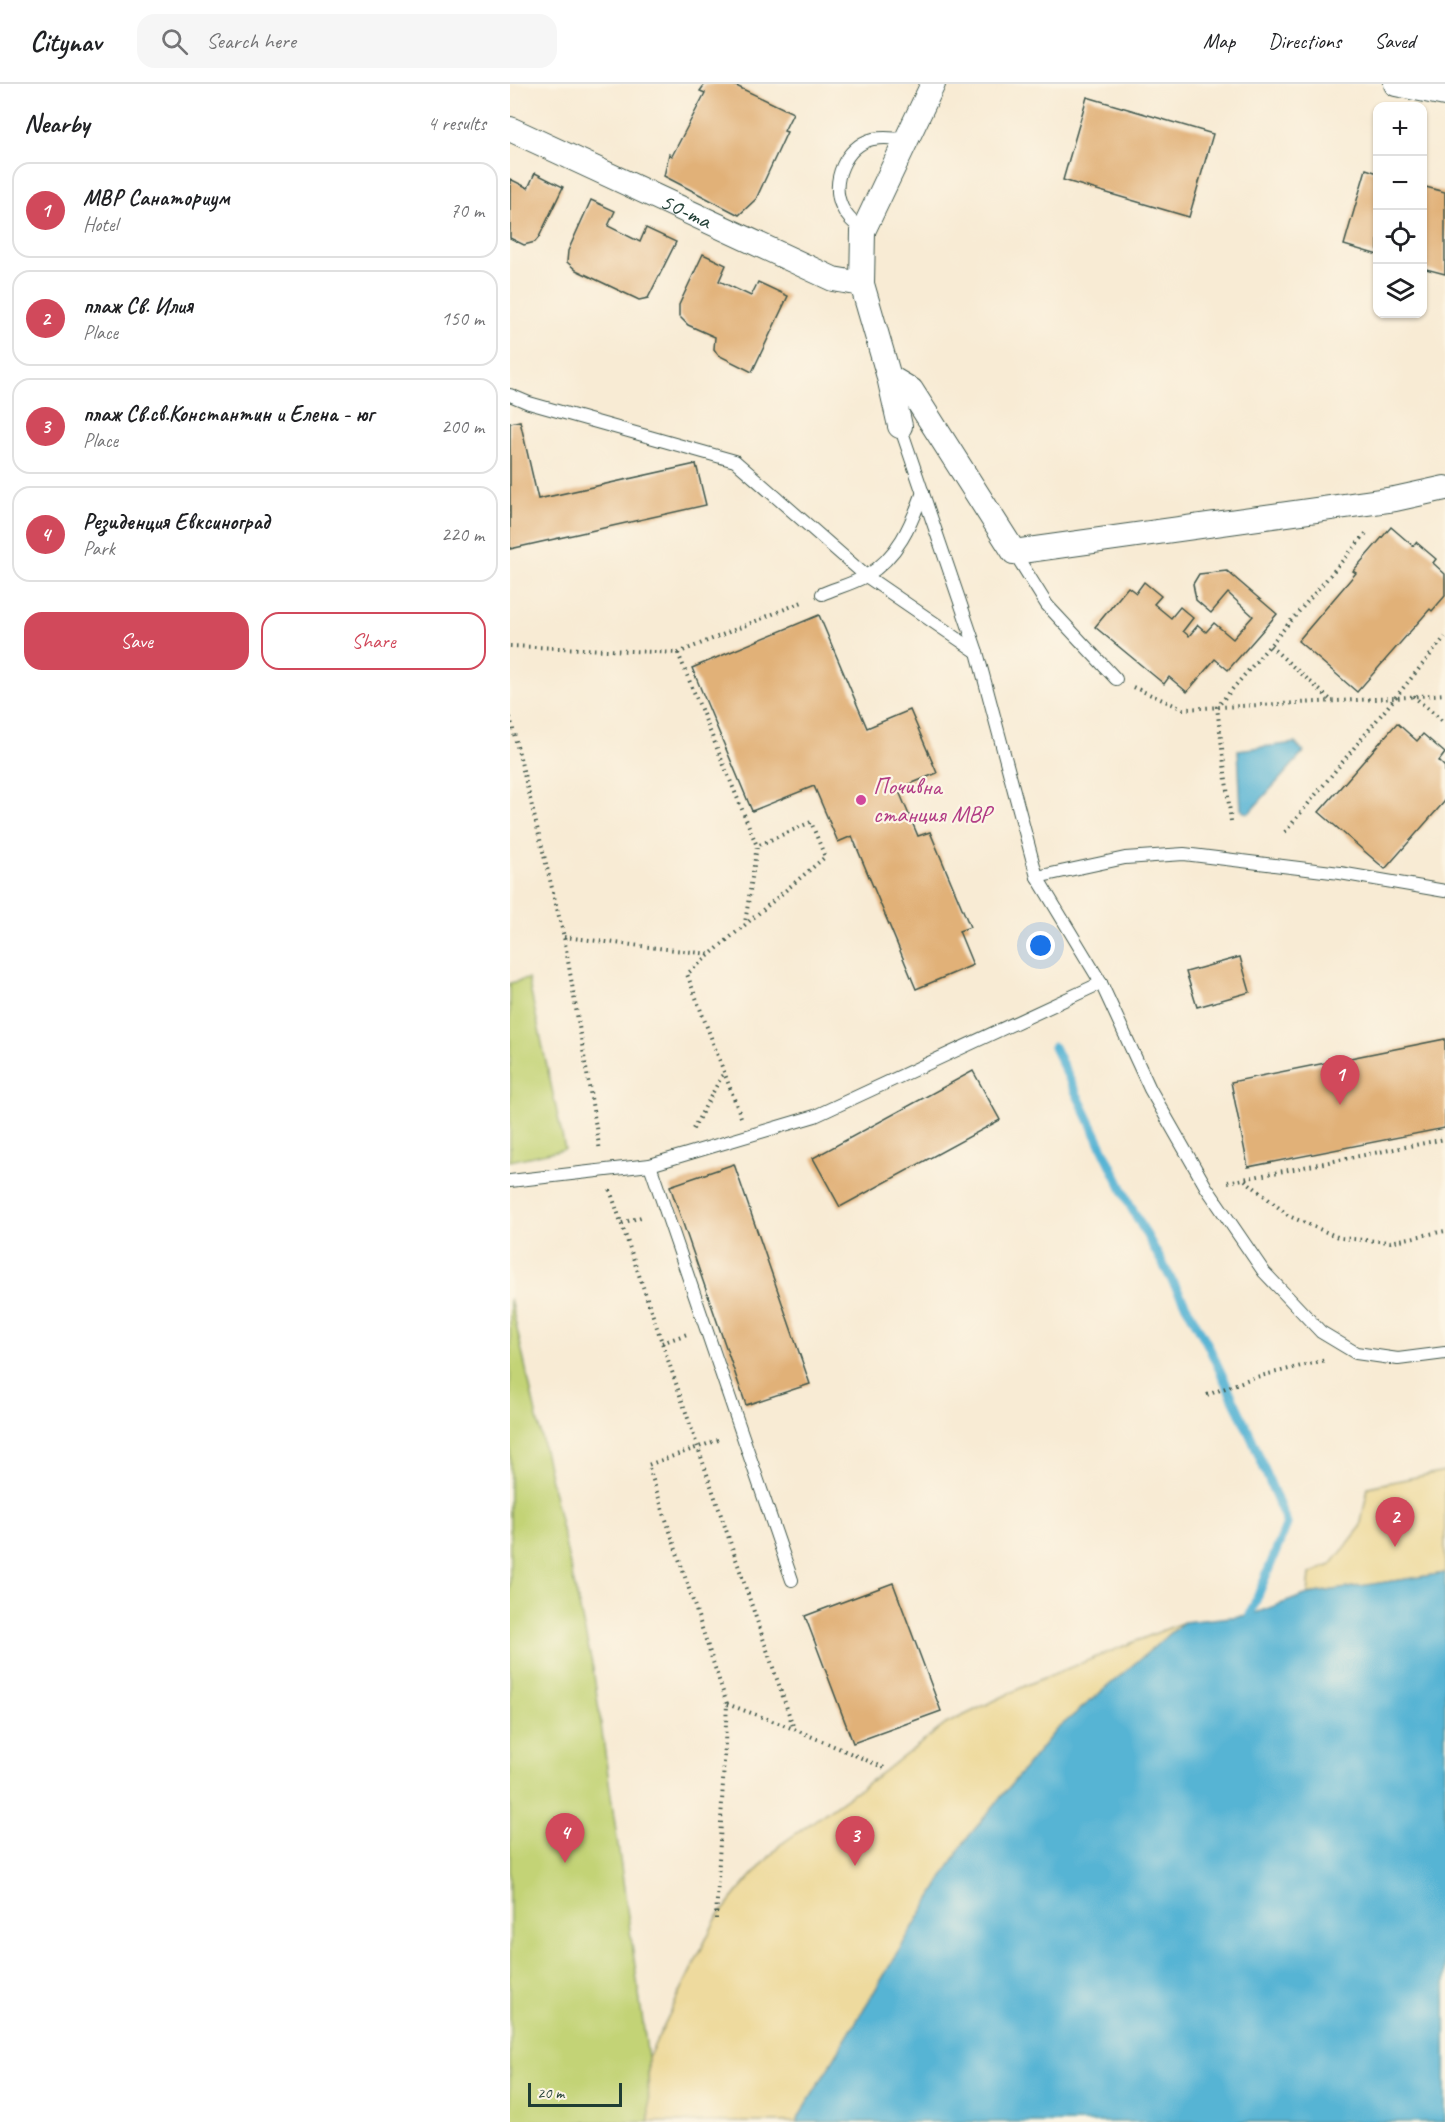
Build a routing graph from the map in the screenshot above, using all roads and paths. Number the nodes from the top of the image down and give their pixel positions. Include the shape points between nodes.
1 (933, 84) edge
2 (1396, 84) edge
3 (1445, 94) edge
4 (510, 129) edge
5 (905, 140) junction
6 (863, 231) junction
7 (862, 284) junction
8 (889, 376) junction
9 (510, 395) edge
10 (900, 426) joint
11 (1445, 488) edge
12 (923, 492) junction
13 (1395, 499) junction
14 (1014, 552) junction
15 (866, 576) junction
16 (822, 594) joint
17 (1445, 638) edge
18 (510, 646) edge
19 (1270, 646) junction
20 (977, 652) junction
21 (678, 653) junction
22 (1116, 679) joint
23 (1445, 694) edge
24 (1413, 696) junction
25 (1395, 698) junction
26 (1332, 702) junction
27 (1217, 707) junction
28 (510, 717) edge
29 (1445, 723) edge
30 (1231, 821) dead end
31 (1285, 832) dead end
32 (757, 846) junction
33 (1037, 877) junction
34 (1445, 891) edge
35 (744, 924) junction
36 (564, 937) junction
37 (710, 954) junction
38 (1101, 983) junction
39 (724, 1071) junction
40 (748, 1136) junction
41 (1445, 1139) edge
42 (678, 1156) junction
43 (650, 1165) junction
44 (604, 1170) junction
45 (1244, 1179) junction
46 (510, 1181) edge
47 (1206, 1187) junction
48 (1445, 1231) edge
49 (1356, 1353) junction
50 (1445, 1353) edge
51 (1207, 1395) dead end
52 (698, 1447) junction
53 (792, 1580) dead end
54 (727, 1704) junction
55 (794, 1729) junction
56 (887, 1769) dead end
57 (716, 1919) dead end

1 - 5 street
2 - 3 street
4 - 7 street, 50-та via 833,279
5 - 6 street
5 - 6 lane via 870,140 849,155 841,169 838,184 842,207
6 - 7 street
7 - 8 street
8 - 10 street
8 - 14 street via 911,390
9 - 15 lane via 735,461
10 - 12 lane
11 - 13 street
12 - 15 lane via 909,529 890,556
12 - 20 lane
13 - 14 street
13 - 19 path
14 - 22 lane via 1047,605
15 - 16 lane
15 - 20 lane
16 - 21 path
17 - 25 path
18 - 21 path
19 - 26 path
19 - 27 path
20 - 33 lane
21 - 32 path
22 - 27 path via 1183,709
23 - 24 path
24 - 25 path
24 - 29 path
25 - 26 path
25 - 31 path
26 - 27 path
27 - 30 path
28 - 36 path
32 - 35 path
32 - 35 path via 811,822 825,857
33 - 34 lane via 1125,858 1184,854 1340,873
33 - 38 lane
35 - 37 path
36 - 37 path
36 - 44 path
37 - 39 path via 687,974
38 - 40 lane via 815,1116
38 - 47 lane via 1150,1089
39 - 40 path
39 - 42 path
40 - 42 lane
41 - 45 path
42 - 43 lane
43 - 44 lane
43 - 53 lane
44 - 46 lane
44 - 52 path
45 - 47 path
45 - 48 path via 1289,1216 1340,1238 1390,1242
47 - 49 lane via 1264,1272 1321,1332
49 - 50 lane via 1398,1359
49 - 51 path via 1252,1378
52 - 54 path via 648,1465
52 - 55 path
54 - 55 path
54 - 57 path
55 - 56 path

